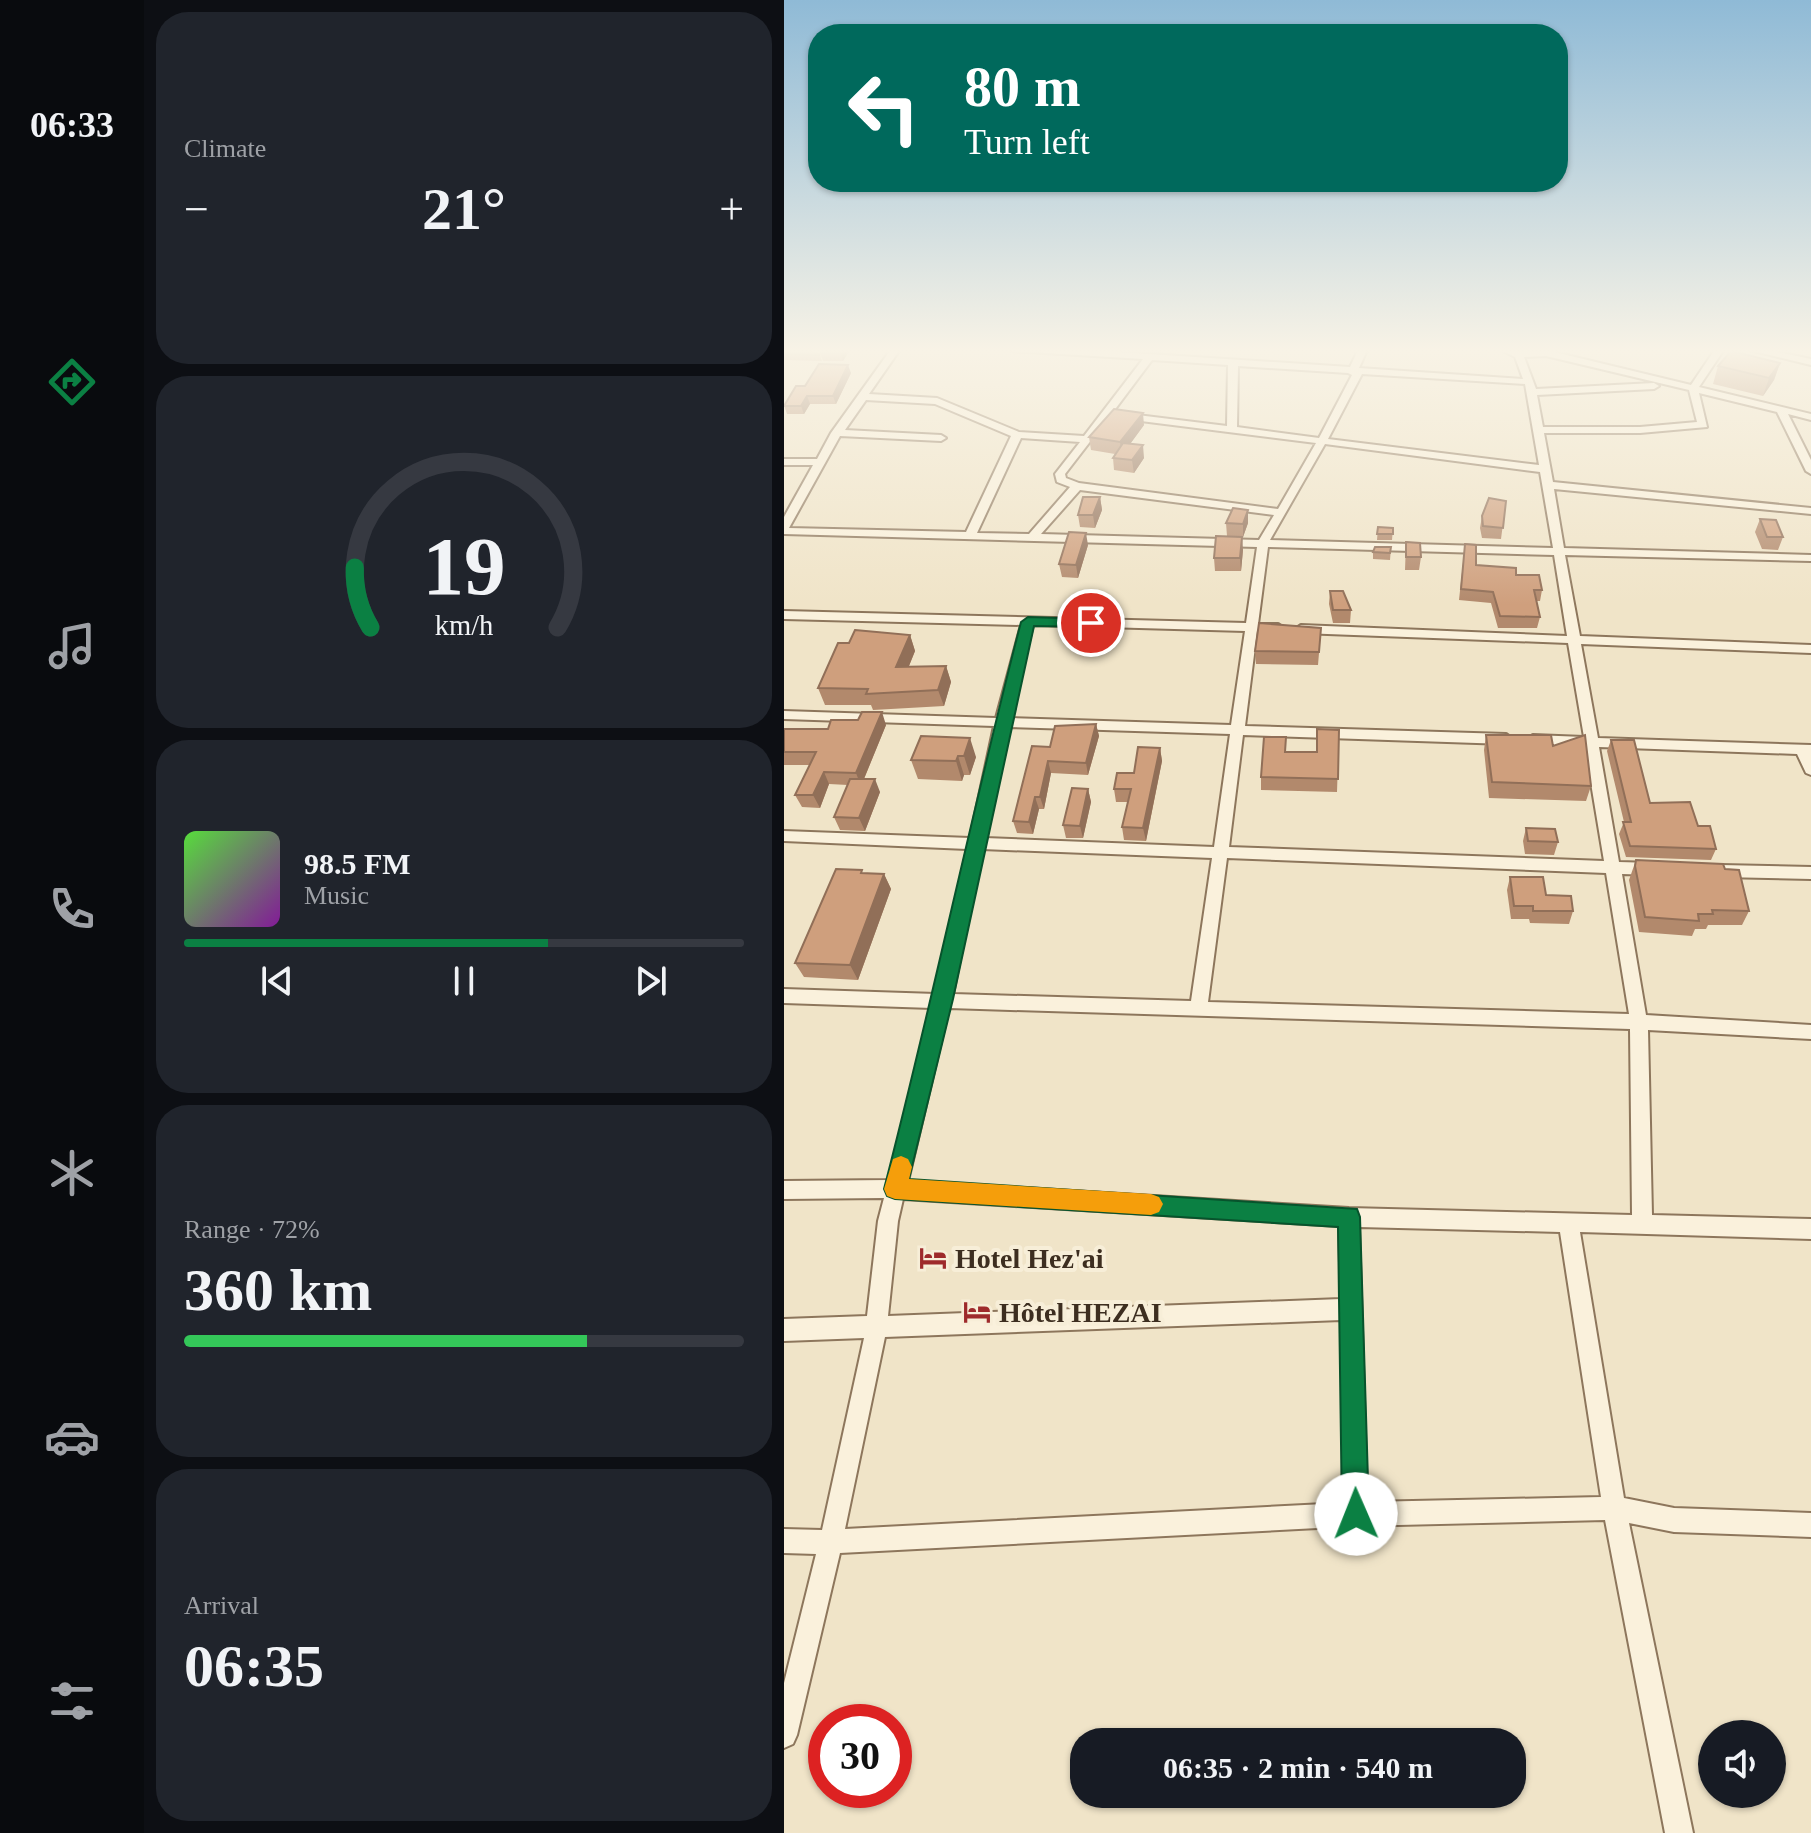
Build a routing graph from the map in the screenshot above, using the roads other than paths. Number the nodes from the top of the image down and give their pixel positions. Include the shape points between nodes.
1 (836, 433) edge
2 (847, 434) edge
3 (1014, 434) edge
4 (1092, 434) edge
5 (1266, 434) edge
6 (1326, 434) edge
7 (1539, 434) edge
8 (1793, 434) edge
9 (1017, 435) junction
10 (941, 438) dead end
11 (1087, 439) junction
12 (1322, 441) junction
13 (784, 462) edge
14 (819, 462) junction
15 (1544, 469) junction
16 (1811, 471) edge
17 (1546, 485) junction
18 (1077, 486) junction
19 (1811, 511) edge
20 (1281, 513) junction
21 (784, 529) edge
22 (970, 535) junction
23 (1033, 537) junction
24 (1263, 543) junction
25 (1558, 551) junction
26 (1811, 558) edge
27 (784, 615) edge
28 (1028, 622) junction
29 (1251, 626) junction
30 (1572, 642) junction
31 (1811, 649) edge
32 (784, 715) edge
33 (1002, 721) junction
34 (1237, 727) junction
35 (1589, 743) junction
36 (1806, 749) edge
37 (1811, 770) edge
38 (784, 836) edge
39 (976, 843) junction
40 (1218, 853) junction
41 (1612, 868) junction
42 (1673, 870) edge
43 (1704, 870) edge
44 (1811, 873) edge
45 (784, 996) edge
46 (943, 999) junction
47 (1199, 1007) junction
48 (1639, 1022) junction
49 (1811, 1032) edge
50 (895, 1189) junction
51 (784, 1190) edge
52 (1349, 1217) junction
53 (1569, 1225) junction
54 (1642, 1225) junction
55 (1811, 1229) edge
56 (1350, 1309) junction
57 (877, 1325) junction
58 (784, 1330) edge
59 (1614, 1508) junction
60 (1356, 1514) junction
61 (1811, 1525) edge
62 (784, 1541) edge
63 (831, 1542) junction
64 (784, 1735) edge
65 (1679, 1833) edge

1 - 14 street
2 - 10 street
3 - 9 street
4 - 11 street
5 - 12 street
6 - 12 street
7 - 15 street
8 - 16 street
9 - 11 street
9 - 22 street
11 - 18 street via 1060,474 1061,480
12 - 15 street
12 - 20 street
13 - 14 street
14 - 21 street
15 - 17 street
17 - 19 street
17 - 25 street
18 - 20 street
18 - 23 street
20 - 24 street
21 - 22 street
22 - 23 street
23 - 24 street
24 - 25 street
24 - 29 street
25 - 26 street
25 - 30 street
27 - 28 street
28 - 29 street
28 - 33 street
29 - 30 street
29 - 34 street
30 - 31 street
30 - 35 street
32 - 33 street
33 - 34 street
33 - 39 street
34 - 35 street
34 - 40 street
35 - 36 street
35 - 41 street
36 - 37 street
38 - 39 street
39 - 40 street
39 - 46 street
40 - 41 street
40 - 47 street
41 - 42 street
41 - 48 street
43 - 44 street
45 - 46 street
46 - 47 street
46 - 50 street
47 - 48 street
48 - 49 street
48 - 54 street
50 - 51 street
50 - 52 street
50 - 57 street
52 - 53 street
52 - 56 street
53 - 54 street
53 - 59 street
54 - 55 street
56 - 57 street
56 - 60 street
57 - 58 street
57 - 63 street
59 - 60 street
59 - 61 street via 1674,1520
59 - 65 street
60 - 63 street
62 - 63 street
63 - 64 street

